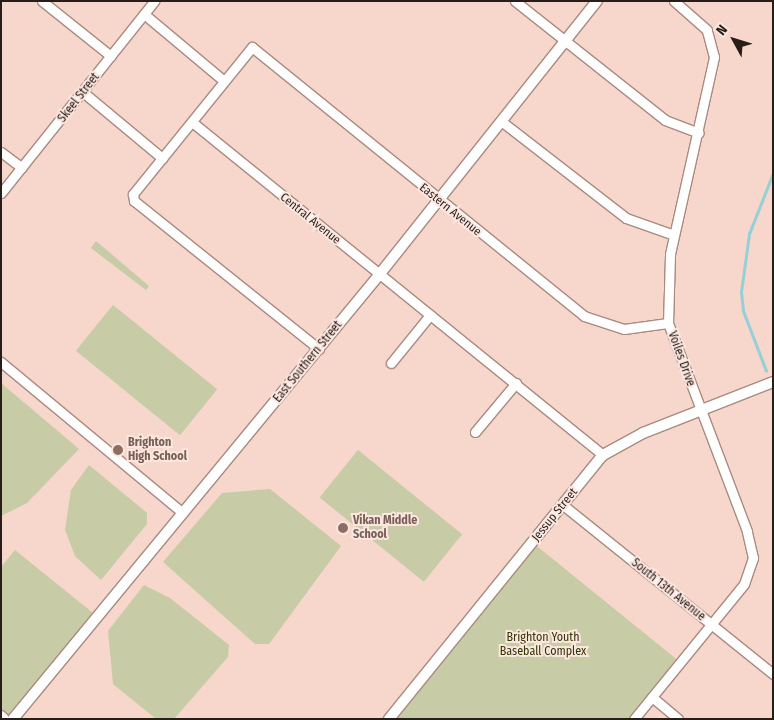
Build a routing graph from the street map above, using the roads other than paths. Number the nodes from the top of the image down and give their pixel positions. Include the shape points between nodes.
1 (42, 1) edge
2 (154, 1) edge
3 (597, 1) edge
4 (674, 1) edge
5 (518, 2) edge
6 (144, 14) junction
7 (565, 41) junction
8 (111, 56) junction
9 (224, 81) junction
10 (84, 93) junction
11 (500, 121) junction
12 (192, 122) junction
13 (699, 133) junction
14 (1, 152) edge
15 (162, 158) junction
16 (22, 168) junction
17 (1, 193) edge
18 (438, 200) junction
19 (674, 235) junction
20 (379, 275) junction
21 (430, 315) junction
22 (668, 323) junction
23 (319, 349) junction
24 (1, 362) edge
25 (391, 363) dead end
26 (773, 382) edge
27 (516, 384) junction
28 (700, 411) junction
29 (475, 432) dead end
30 (602, 455) junction
31 (563, 505) junction
32 (183, 513) junction
33 (711, 624) junction
34 (773, 674) edge
35 (652, 697) junction
36 (13, 719) edge
37 (390, 719) edge
38 (634, 719) edge
39 (678, 719) edge

1 - 8 street
2 - 6 street, Skeel Street
3 - 7 street, East Southern Street
4 - 13 street, Voiles Drive via 704,26 713,43 713,67
5 - 7 street
6 - 8 street, Skeel Street
6 - 9 street
7 - 11 street, East Southern Street
7 - 13 street via 665,120
8 - 10 street, Skeel Street
9 - 12 street
9 - 18 street, Eastern Avenue via 252,47
10 - 15 street
10 - 16 street, Skeel Street
11 - 18 street, East Southern Street
11 - 19 street via 626,218
12 - 15 street
12 - 20 street, Central Avenue
13 - 19 street, Voiles Drive
14 - 16 street
15 - 23 street via 133,194 134,201
16 - 17 street, Skeel Street
18 - 20 street, East Southern Street
18 - 22 street, Eastern Avenue via 588,319 624,329
19 - 22 street, Voiles Drive via 666,278
20 - 21 street, Central Avenue
20 - 23 street, East Southern Street
21 - 25 street
21 - 27 street, Central Avenue
22 - 28 street, Voiles Drive
23 - 32 street, East Southern Street
24 - 32 street
26 - 28 street, Jessup Street
27 - 29 street
27 - 30 street, Central Avenue
28 - 30 street, Jessup Street via 622,442
28 - 33 street, Voiles Drive via 753,549 747,578
30 - 31 street, Jessup Street
31 - 33 street, South 13th Avenue
31 - 37 street, Jessup Street
32 - 36 street, East Southern Street
33 - 34 street, South 13th Avenue
33 - 35 street, Voiles Drive
35 - 38 street, Voiles Drive
35 - 39 street

